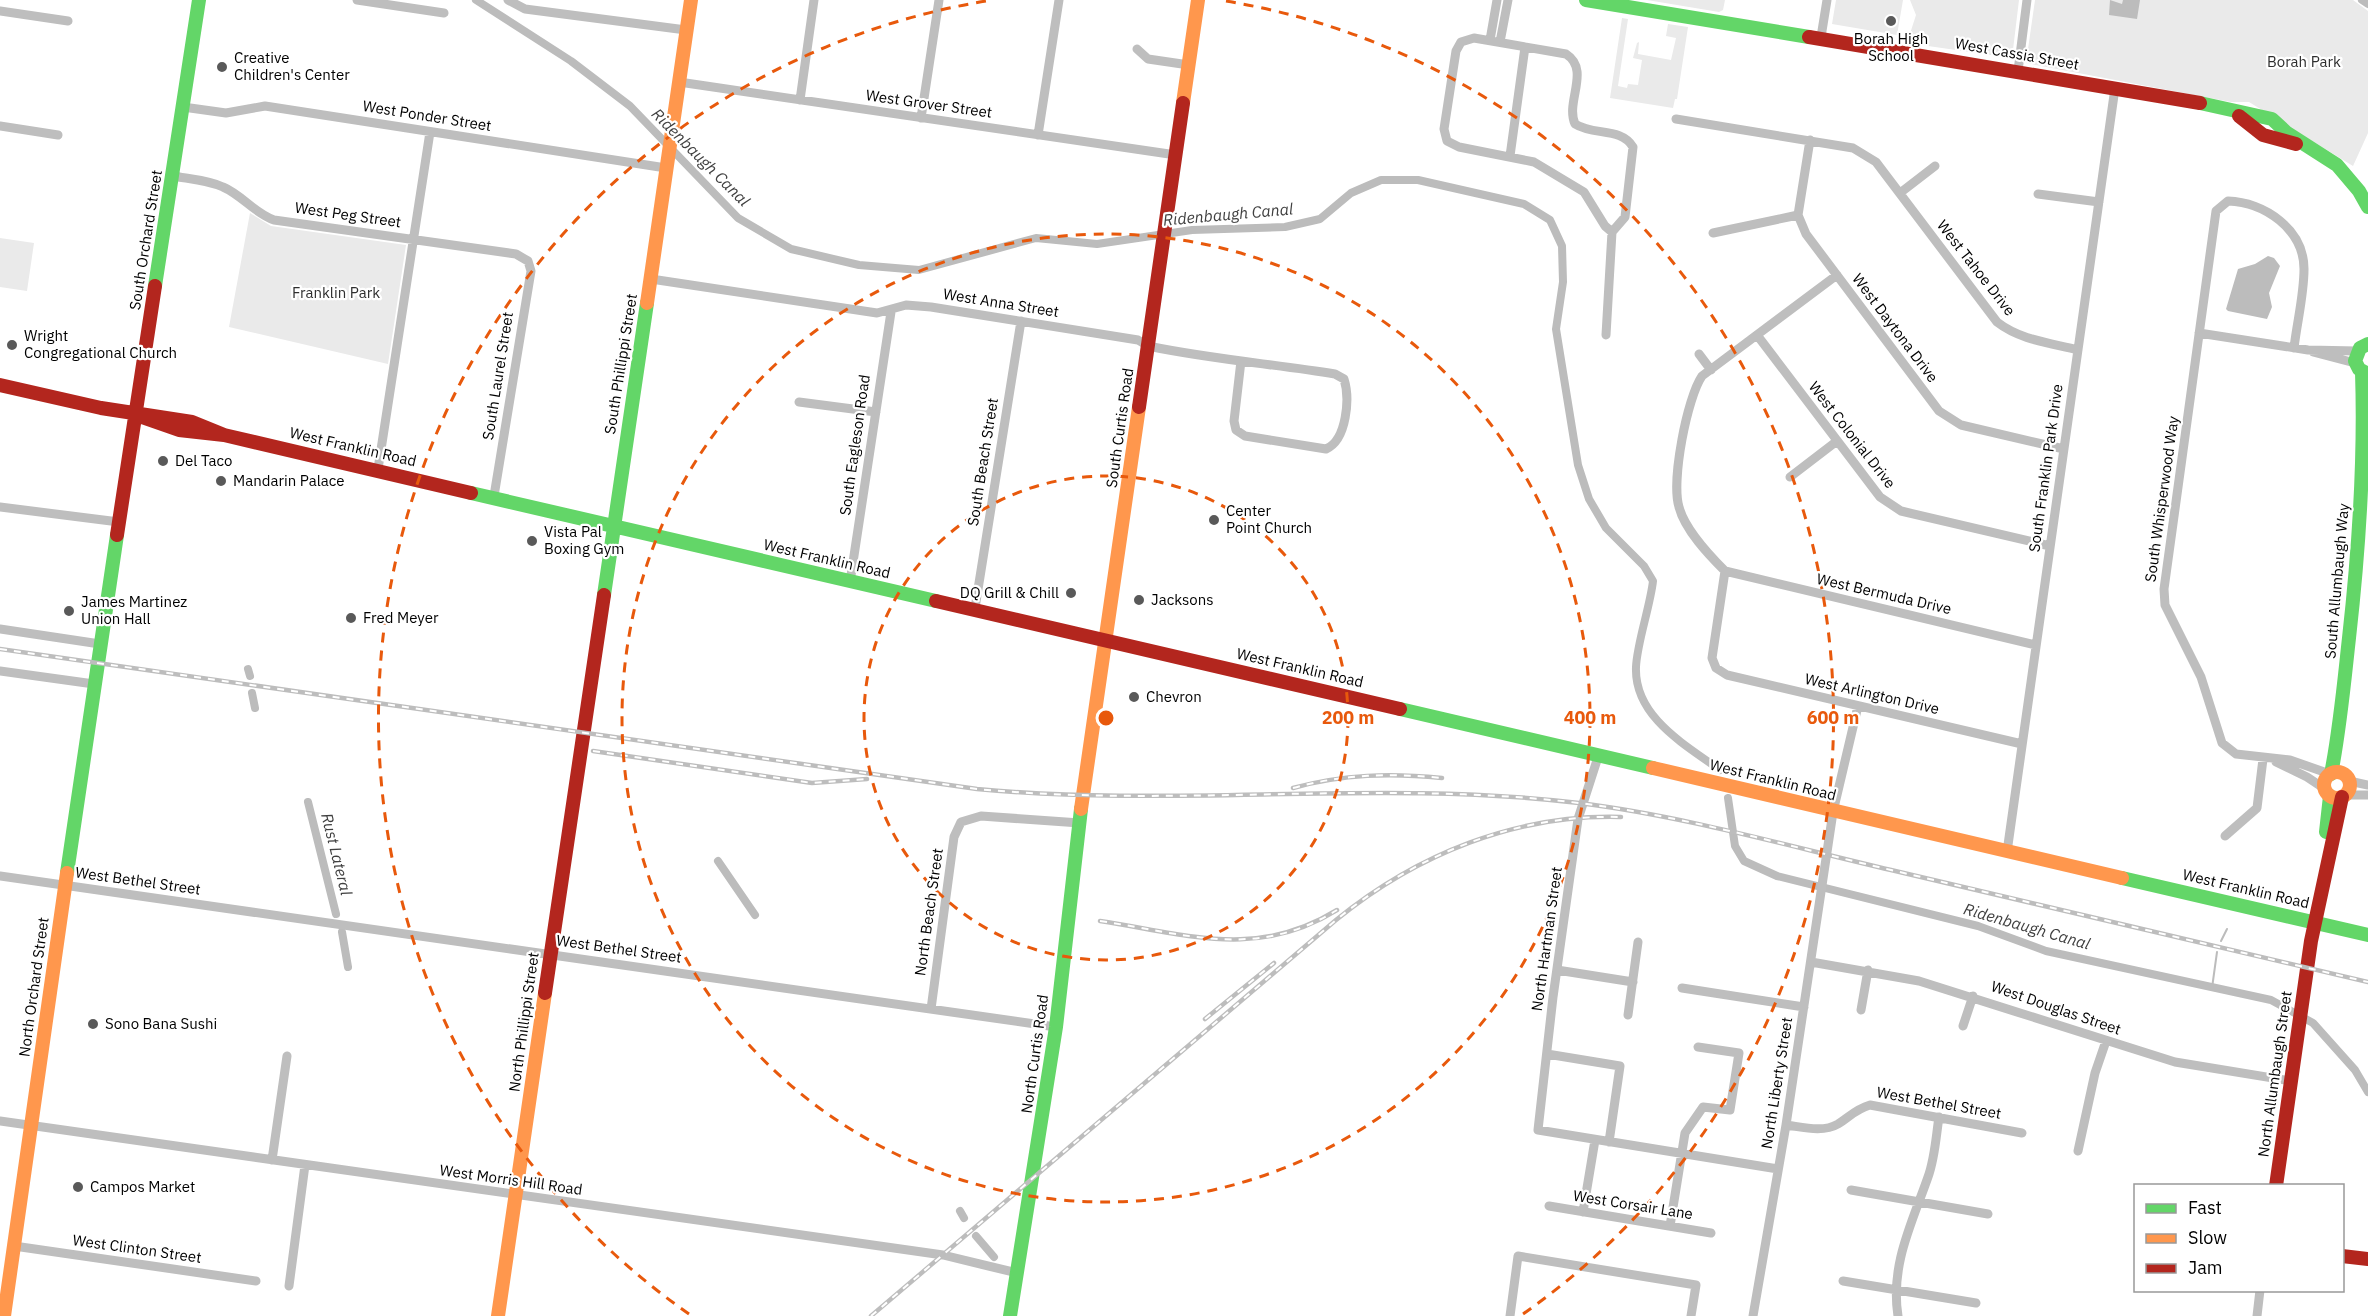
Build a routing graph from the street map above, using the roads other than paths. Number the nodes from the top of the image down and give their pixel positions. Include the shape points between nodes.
1 (200, 0) edge
2 (357, 0) edge
3 (508, 0) edge
4 (691, 0) edge
5 (814, 0) edge
6 (939, 0) edge
7 (1059, 0) edge
8 (1198, 0) edge
9 (1497, 0) edge
10 (1508, 0) edge
11 (1586, 0) edge
12 (1827, 0) edge
13 (2027, 0) edge
14 (1636, 4) edge
15 (0, 11) edge
16 (444, 13) dead end
17 (68, 21) dead end
18 (686, 30) junction
19 (1821, 37) junction
20 (1495, 41) junction
21 (1525, 47) junction
22 (1137, 49) dead end
23 (1189, 65) junction
24 (2018, 71) junction
25 (679, 82) junction
26 (2115, 87) junction
27 (800, 100) junction
28 (183, 106) junction
29 (921, 118) junction
30 (1676, 119) dead end
31 (0, 126) edge
32 (430, 132) junction
33 (58, 135) dead end
34 (1038, 135) junction
35 (1809, 140) junction
36 (1176, 155) junction
37 (1510, 156) junction
38 (667, 162) junction
39 (1935, 166) dead end
40 (173, 177) junction
41 (1900, 193) junction
42 (2038, 194) dead end
43 (2099, 202) junction
44 (2368, 207) edge
45 (1798, 215) junction
46 (1612, 232) junction
47 (1713, 233) dead end
48 (413, 240) junction
49 (528, 261) joint
50 (1837, 275) junction
51 (651, 279) junction
52 (891, 312) junction
53 (1021, 321) junction
54 (2199, 333) junction
55 (1606, 335) dead end
56 (1757, 335) junction
57 (1148, 346) junction
58 (2294, 348) junction
59 (2078, 350) junction
60 (1699, 354) dead end
61 (2363, 355) edge
62 (1241, 361) junction
63 (1711, 370) junction
64 (0, 385) edge
65 (799, 402) dead end
66 (876, 412) junction
67 (136, 415) junction
68 (2368, 421) edge
69 (2363, 438) junction
70 (1837, 441) junction
71 (2064, 449) junction
72 (378, 470) junction
73 (1790, 477) dead end
74 (494, 496) junction
75 (0, 507) edge
76 (119, 522) junction
77 (612, 524) junction
78 (2050, 546) junction
79 (1725, 571) junction
80 (850, 582) junction
81 (975, 608) junction
82 (0, 629) edge
83 (1106, 640) junction
84 (100, 644) junction
85 (2036, 645) junction
86 (97, 663) joint
87 (0, 671) edge
88 (94, 684) junction
89 (1858, 706) junction
90 (2341, 726) junction
91 (583, 733) joint
92 (2022, 744) junction
93 (1599, 754) junction
94 (2267, 759) junction
95 (2330, 774) junction
96 (2348, 779) junction
97 (2368, 785) edge
98 (2335, 794) junction
99 (1084, 795) joint
100 (2368, 795) edge
101 (1833, 812) junction
102 (1080, 823) junction
103 (2225, 836) dead end
104 (2007, 852) junction
105 (0, 876) edge
106 (65, 886) junction
107 (2316, 922) junction
108 (2368, 935) edge
109 (1638, 942) dead end
110 (550, 954) junction
111 (1811, 962) junction
112 (1557, 970) junction
113 (1868, 970) junction
114 (1633, 982) junction
115 (1682, 988) dead end
116 (1972, 996) junction
117 (1804, 1007) junction
118 (931, 1009) junction
119 (1861, 1010) dead end
120 (1628, 1015) dead end
121 (1056, 1026) junction
122 (1963, 1026) dead end
123 (2106, 1041) junction
124 (1698, 1047) dead end
125 (1547, 1054) junction
126 (287, 1056) dead end
127 (2291, 1081) junction
128 (1939, 1117) junction
129 (0, 1120) edge
130 (32, 1125) junction
131 (1786, 1125) junction
132 (2022, 1133) dead end
133 (1595, 1140) junction
134 (1609, 1142) junction
135 (2078, 1151) dead end
136 (1681, 1154) junction
137 (272, 1160) junction
138 (305, 1165) junction
139 (1778, 1169) junction
140 (2276, 1184) edge
141 (1851, 1190) dead end
142 (517, 1196) junction
143 (1918, 1202) junction
144 (1549, 1206) dead end
145 (1583, 1212) junction
146 (1988, 1215) dead end
147 (1670, 1226) junction
148 (1712, 1233) dead end
149 (14, 1246) junction
150 (2344, 1256) edge
151 (2368, 1260) edge
152 (1017, 1273) junction
153 (256, 1281) dead end
154 (1843, 1281) dead end
155 (289, 1286) dead end
156 (1896, 1290) junction
157 (2260, 1292) edge
158 (1976, 1303) dead end
159 (4, 1316) edge
160 (498, 1316) edge
161 (1010, 1316) edge
162 (1510, 1316) edge
163 (1691, 1316) edge
164 (1753, 1316) edge
165 (1898, 1316) edge
166 (2257, 1316) edge

1 - 28 street, South Orchard Street
2 - 16 street
3 - 18 street via 525,9
4 - 18 street, South Phillippi Street
5 - 27 street
6 - 29 street
7 - 34 street
8 - 23 street, South Curtis Road
9 - 20 street
10 - 20 street
11 - 14 street, West Cassia Street
12 - 19 street
13 - 24 street
14 - 19 street, West Cassia Street
15 - 17 street
18 - 25 street, South Phillippi Street
19 - 24 street, West Cassia Street
20 - 21 street
20 - 37 street via 1467,39 1456,51 1444,129 1447,141 1459,147
21 - 37 street
21 - 46 street via 1571,57 1578,71 1572,112 1575,124 1586,130 1625,137 1633,147 1625,218
22 - 23 street via 1148,59
23 - 36 street, South Curtis Road
24 - 26 street, West Cassia Street
25 - 27 street, West Grover Street
25 - 38 street, South Phillippi Street
26 - 43 street, South Franklin Park Drive
26 - 44 street, West Cassia Street via 2204,102 2272,119 2337,165
27 - 29 street, West Grover Street
28 - 32 street, West Ponder Street via 225,113 265,106
28 - 40 street, South Orchard Street
29 - 34 street, West Grover Street
30 - 35 street, West Tahoe Drive
31 - 33 street
32 - 38 street, West Ponder Street
32 - 48 street
34 - 36 street, West Grover Street
35 - 41 street, West Tahoe Drive via 1866,153
35 - 45 street
36 - 57 street, South Curtis Road
37 - 46 street via 1534,162 1584,192
38 - 51 street, South Phillippi Street
39 - 41 street
40 - 48 street, West Peg Street via 225,188 274,220
40 - 67 street, South Orchard Street
41 - 59 street, West Tahoe Drive via 1997,322 2022,336
42 - 43 street
43 - 59 street, South Franklin Park Drive
45 - 47 street
45 - 50 street, West Daytona Drive via 1806,234
46 - 55 street
48 - 49 street, West Peg Street via 516,254
48 - 72 street
49 - 74 street, South Laurel Street via 531,271
50 - 56 street
50 - 71 street, West Daytona Drive via 1939,411 1960,425
51 - 52 street, West Anna Street
51 - 77 street, South Phillippi Street
52 - 53 street, West Anna Street via 906,305
52 - 66 street, South Eagleson Road
53 - 57 street, West Anna Street via 1138,340
53 - 81 street, South Beach Street
54 - 58 street
54 - 58 street, South Whisperwood Way via 2216,211 2228,201 2262,207 2290,230 2300,251 2304,267
54 - 94 street, South Whisperwood Way via 2165,605 2201,677 2222,743 2236,754
56 - 63 street
56 - 70 street, West Colonial Drive
57 - 62 street, West Anna Street
57 - 83 street, South Curtis Road
58 - 61 street
59 - 71 street, South Franklin Park Drive
60 - 63 street
61 - 69 street, South Allumbaugh Way
62 - 62 street, West Anna Street via 1236,430 1245,436 1326,449 1335,445 1341,437 1347,390 1344,379 1335,374
63 - 79 street via 1689,401 1677,492 1686,523
64 - 67 street, West Franklin Road
65 - 66 street
66 - 80 street, South Eagleson Road
67 - 72 street, West Franklin Road via 160,425 224,435
67 - 76 street, South Orchard Street
68 - 69 street, South Allumbaugh Way
69 - 90 street, South Allumbaugh Way via 2357,559
70 - 73 street
70 - 78 street, West Colonial Drive via 1889,506
71 - 78 street, South Franklin Park Drive
72 - 74 street, West Franklin Road
74 - 77 street, West Franklin Road
75 - 76 street
76 - 84 street, South Orchard Street
77 - 80 street, West Franklin Road
77 - 91 street, South Phillippi Street
78 - 85 street, South Franklin Park Drive
79 - 85 street, West Bermuda Drive
79 - 89 street, West Arlington Drive via 1712,658 1716,668 1727,675
80 - 81 street, West Franklin Road
81 - 83 street, West Franklin Road
82 - 84 street
83 - 93 street, West Franklin Road
83 - 99 street, South Curtis Road
84 - 86 street, South Orchard Street
85 - 92 street, South Franklin Park Drive
86 - 88 street, North Orchard Street
87 - 88 street
88 - 106 street, North Orchard Street
89 - 92 street, West Arlington Drive
89 - 101 street, North Liberty Street
90 - 95 street, South Allumbaugh Way
90 - 96 street, South Allumbaugh Way
91 - 110 street, North Phillippi Street
92 - 104 street, South Franklin Park Drive
93 - 101 street, West Franklin Road
93 - 112 street, North Hartman Street via 1578,819
94 - 95 street, South Whisperwood Way via 2290,760
94 - 98 street, South Whisperwood Way
94 - 103 street via 2257,808
95 - 96 street via 2341,773
95 - 98 street via 2325,780
96 - 97 street
96 - 98 street via 2349,789
98 - 100 street
98 - 107 street
99 - 102 street, North Curtis Road
101 - 104 street, West Franklin Road
101 - 111 street, North Liberty Street
102 - 118 street, North Beach Street via 981,816 961,822 954,837
102 - 121 street, North Curtis Road
104 - 107 street, West Franklin Road
105 - 106 street, West Bethel Street
106 - 110 street, West Bethel Street
106 - 130 street, North Orchard Street
107 - 108 street, West Franklin Road
107 - 127 street, North Allumbaugh Street
109 - 114 street
110 - 118 street, West Bethel Street
110 - 142 street, North Phillippi Street
111 - 113 street, West Douglas Street
111 - 117 street, North Liberty Street
112 - 114 street
112 - 125 street, North Hartman Street
113 - 116 street, West Douglas Street
113 - 119 street
114 - 120 street
115 - 117 street
116 - 122 street
116 - 123 street, West Douglas Street
117 - 131 street, North Liberty Street
118 - 121 street, West Bethel Street
121 - 152 street, North Curtis Road
123 - 127 street, West Douglas Street via 2175,1062
123 - 135 street
124 - 136 street via 1739,1053 1730,1110 1704,1107 1685,1132
125 - 133 street, North Hartman Street via 1538,1130
125 - 134 street via 1620,1066
126 - 137 street
127 - 140 street, North Allumbaugh Street
128 - 131 street, West Bethel Street via 1870,1106 1858,1108 1836,1125 1823,1128
128 - 132 street, West Bethel Street
128 - 143 street via 1929,1174
129 - 130 street, West Morris Hill Road
130 - 137 street, West Morris Hill Road
130 - 149 street, North Orchard Street
131 - 139 street, North Liberty Street
133 - 134 street
133 - 145 street
134 - 136 street
136 - 139 street
136 - 147 street
137 - 138 street, West Morris Hill Road
138 - 142 street, West Morris Hill Road
138 - 155 street
139 - 164 street, North Liberty Street
141 - 143 street
142 - 152 street, West Morris Hill Road via 943,1255
142 - 160 street, North Phillippi Street
143 - 146 street
143 - 156 street via 1903,1246
144 - 145 street, West Corsair Lane
145 - 147 street, West Corsair Lane
147 - 148 street, West Corsair Lane
149 - 153 street, West Clinton Street
149 - 159 street, North Orchard Street
150 - 151 street
152 - 161 street, North Curtis Road
154 - 156 street
156 - 158 street
156 - 165 street
157 - 166 street
162 - 163 street via 1518,1256 1696,1285

